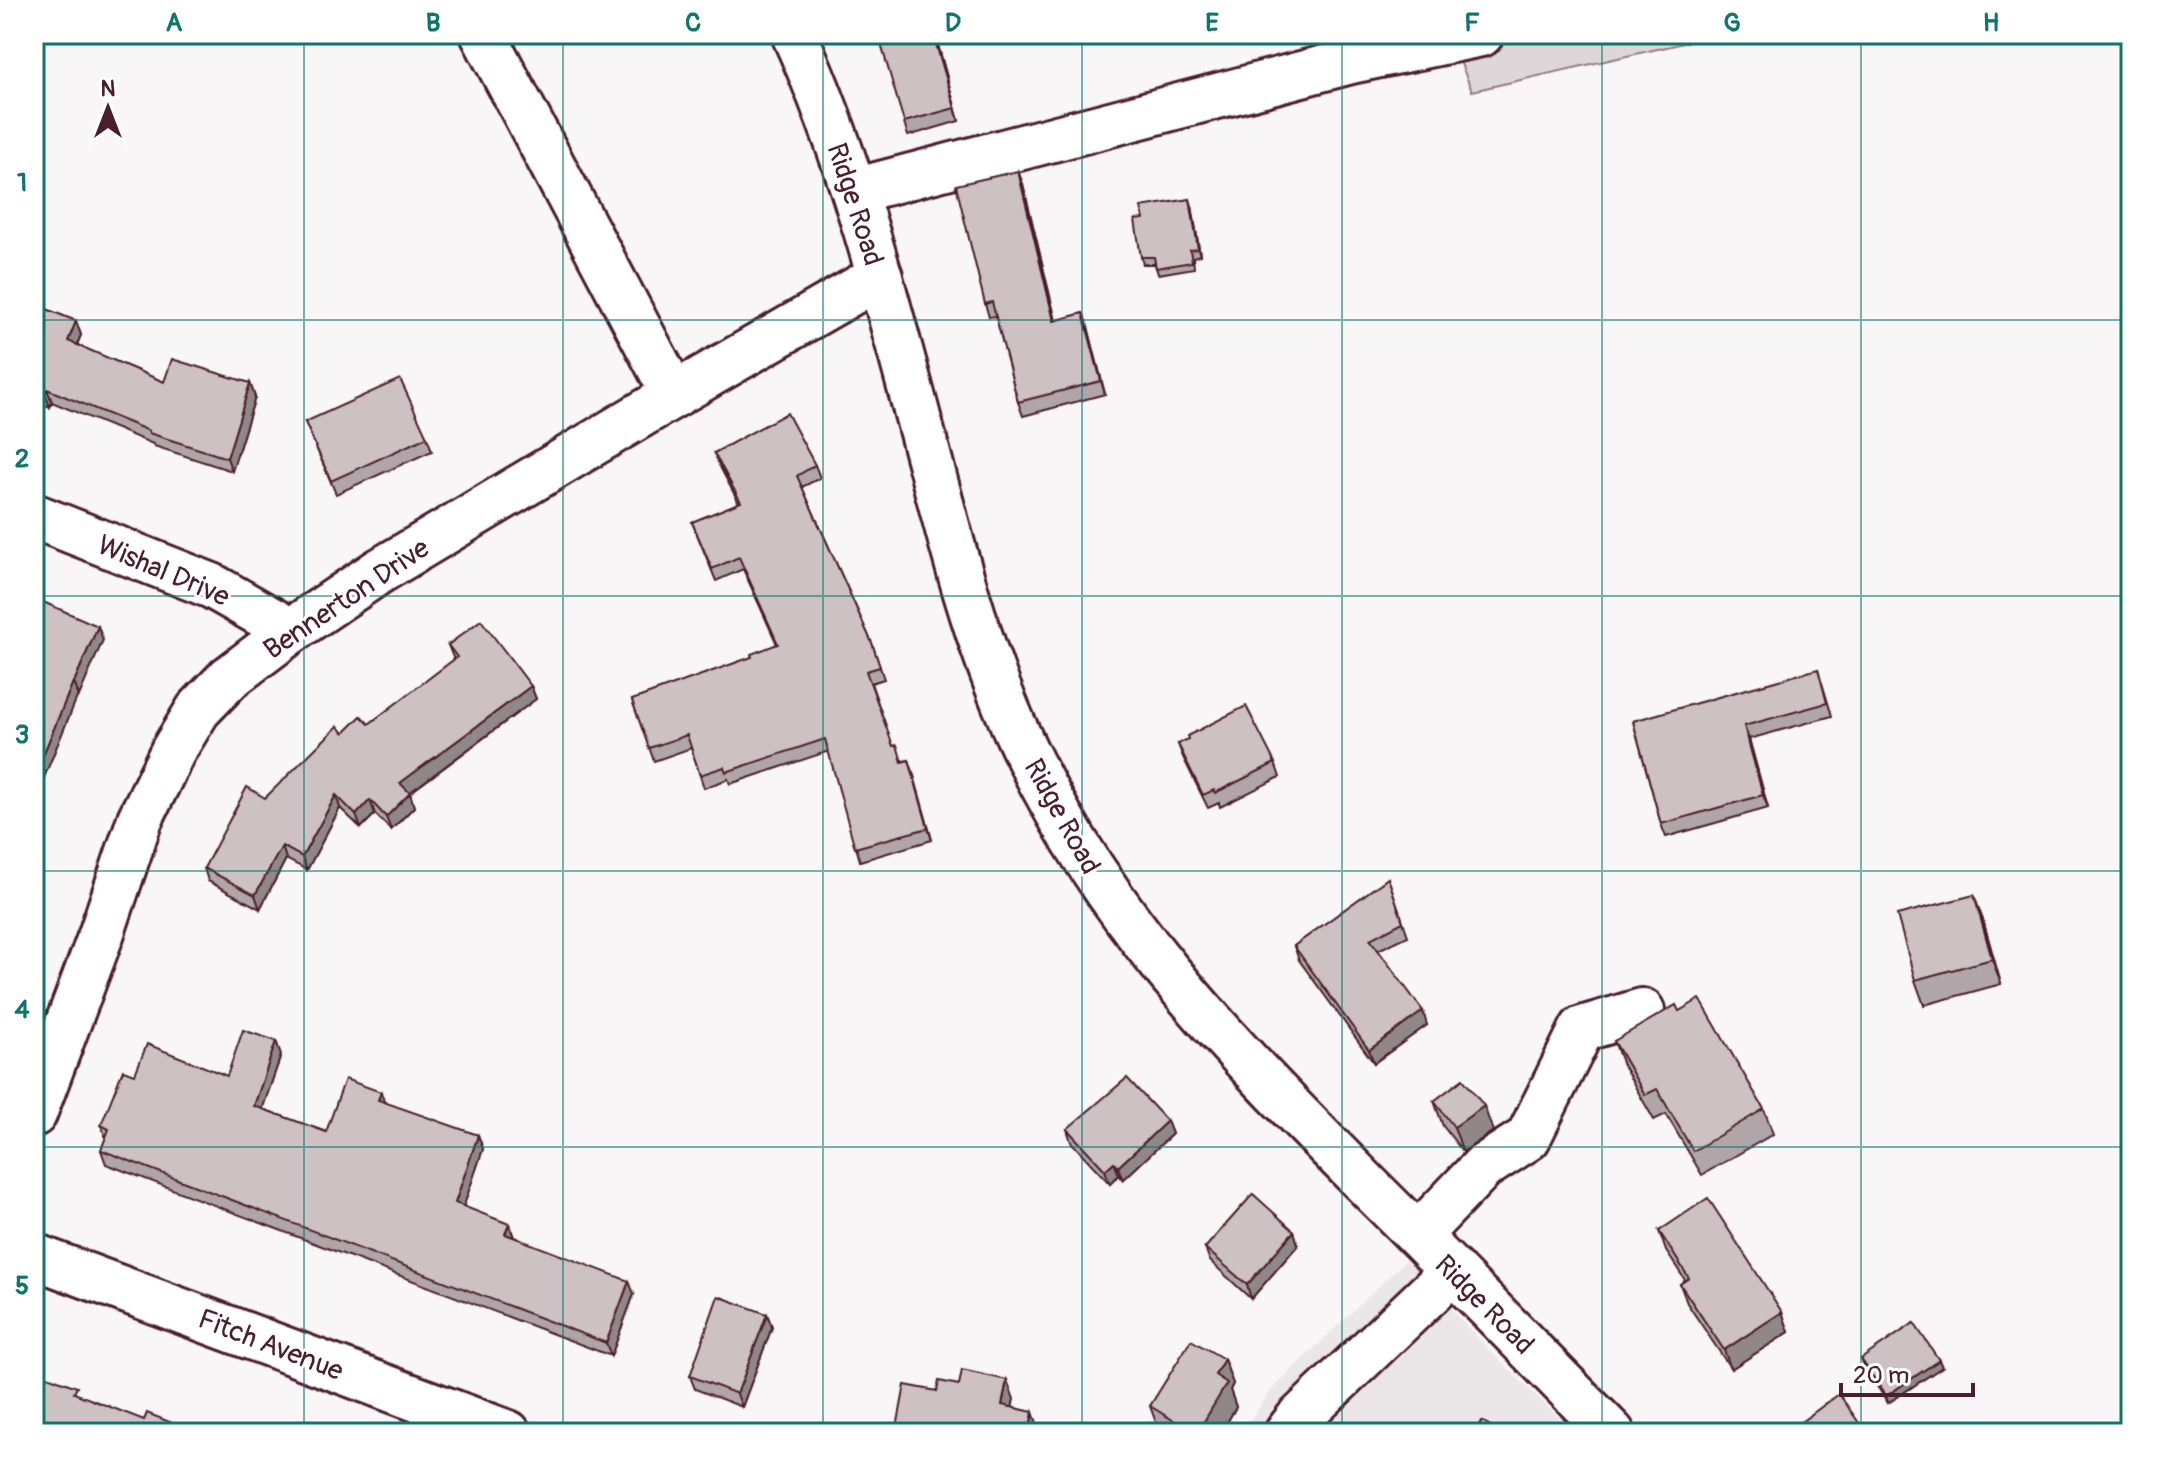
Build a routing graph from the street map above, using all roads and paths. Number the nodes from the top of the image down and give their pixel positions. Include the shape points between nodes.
1 (483, 34) edge
2 (794, 34) edge
3 (1481, 34) edge
4 (854, 191) junction
5 (880, 276) junction
6 (674, 395) junction
7 (34, 516) edge
8 (291, 631) junction
9 (1642, 1011) dead end
10 (34, 1114) edge
11 (1418, 1235) junction
12 (34, 1256) edge
13 (1453, 1271) junction
14 (508, 1433) edge
15 (1287, 1433) edge
16 (1612, 1433) edge

1 - 6 street
2 - 4 street, Ridge Road
3 - 4 street via 1351,61
4 - 5 street, Ridge Road
5 - 6 street, Bennerton Drive
5 - 11 street, Ridge Road via 952,547 988,656 1014,725 1065,825 1111,899 1181,990
6 - 8 street, Bennerton Drive via 378,572
7 - 8 street, Wishal Drive via 212,586
8 - 10 street, Bennerton Drive via 219,688 173,751 140,819
9 - 11 street via 1582,1029 1528,1138 1483,1167
11 - 13 street, Ridge Road
12 - 14 street, Fitch Avenue
13 - 15 street
13 - 16 street, Ridge Road

